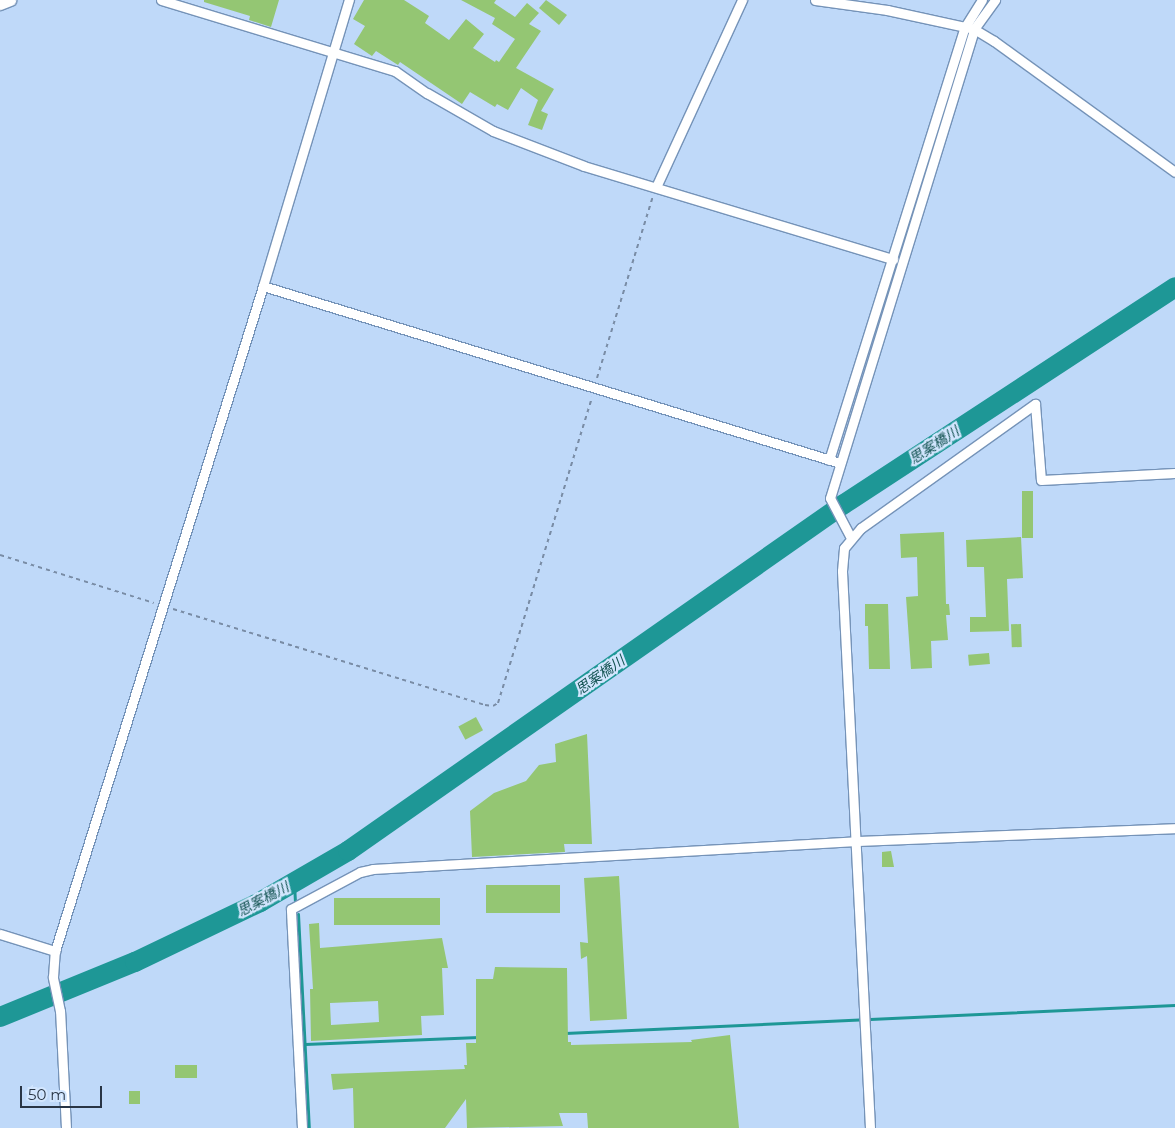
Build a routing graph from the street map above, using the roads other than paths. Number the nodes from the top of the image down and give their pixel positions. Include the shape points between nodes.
1 (10, 0) edge
2 (161, 0) edge
3 (349, 0) edge
4 (742, 0) edge
5 (815, 0) edge
6 (982, 0) edge
7 (995, 0) edge
8 (0, 4) edge
9 (969, 28) junction
10 (333, 54) junction
11 (1175, 172) edge
12 (656, 187) junction
13 (893, 259) junction
14 (264, 286) junction
15 (829, 460) junction
16 (840, 463) junction
17 (1175, 473) edge
18 (848, 534) junction
19 (1175, 828) edge
20 (856, 841) junction
21 (0, 934) edge
22 (55, 951) junction
23 (66, 1128) edge
24 (302, 1128) edge
25 (870, 1128) edge

1 - 8 street
2 - 10 street
3 - 10 street
4 - 12 street
5 - 9 street via 887,10
6 - 9 street
7 - 9 street
9 - 11 street via 994,41
9 - 13 street
9 - 16 street
10 - 12 street via 395,71 456,110 524,145
10 - 14 street
12 - 13 street
13 - 15 street
14 - 15 street
14 - 22 street
15 - 16 street
16 - 18 street via 830,498
17 - 18 street via 1041,480 1035,404
18 - 20 street via 842,571
19 - 20 street
20 - 24 street via 373,869 360,872 295,905 290,909
20 - 25 street
21 - 22 street
22 - 23 street via 53,977 60,1011

